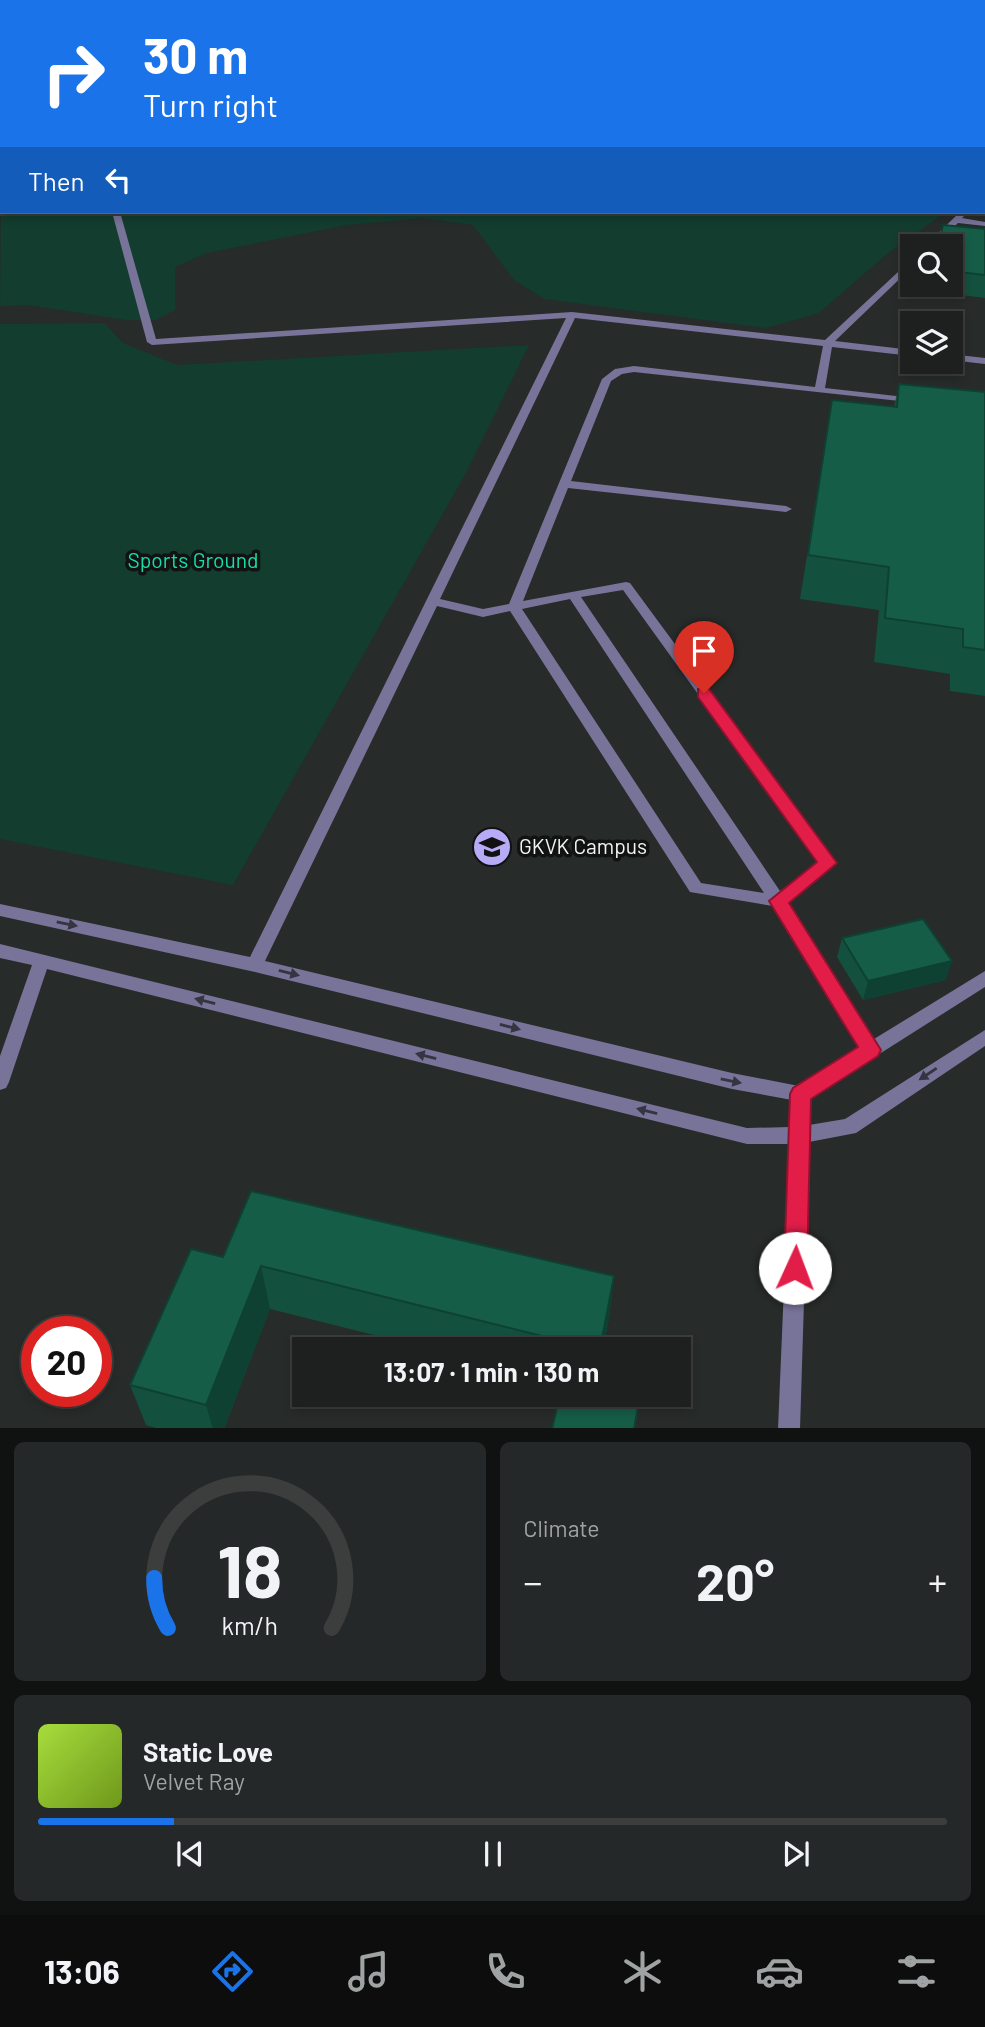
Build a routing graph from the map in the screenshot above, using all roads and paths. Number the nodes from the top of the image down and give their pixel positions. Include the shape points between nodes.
1 (117, 214) edge
2 (962, 214) edge
3 (955, 220) junction
4 (985, 224) edge
5 (941, 234) edge
6 (900, 274) edge
7 (572, 315) junction
8 (828, 343) junction
9 (900, 352) edge
10 (963, 358) edge
11 (985, 361) edge
12 (819, 390) junction
13 (930, 402) edge
14 (565, 484) junction
15 (786, 509) dead end
16 (573, 595) junction
17 (432, 601) junction
18 (514, 607) junction
19 (778, 901) junction
20 (0, 910) edge
21 (0, 951) edge
22 (42, 960) junction
23 (255, 964) junction
24 (985, 978) edge
25 (985, 1037) edge
26 (871, 1050) junction
27 (0, 1082) edge
28 (801, 1094) junction
29 (801, 1135) junction
30 (789, 1428) edge

1 - 7 lane via 152,342
2 - 3 lane
3 - 4 lane
3 - 5 lane
6 - 8 lane
7 - 8 lane
7 - 17 lane
8 - 9 lane
8 - 12 lane
10 - 11 lane
12 - 13 lane
12 - 14 lane via 619,371 607,379
14 - 15 lane
14 - 18 lane
16 - 18 lane
16 - 19 lane
16 - 19 lane via 626,586 828,863
17 - 18 lane via 483,613
17 - 23 lane
18 - 19 lane via 696,888
19 - 26 lane
20 -> 23 lane
21 - 22 lane
22 - 27 lane
29 -> 22 lane via 747,1136
23 -> 28 lane
24 - 26 lane
25 -> 29 lane via 849,1127
26 - 28 lane
28 - 29 lane
29 - 30 lane

